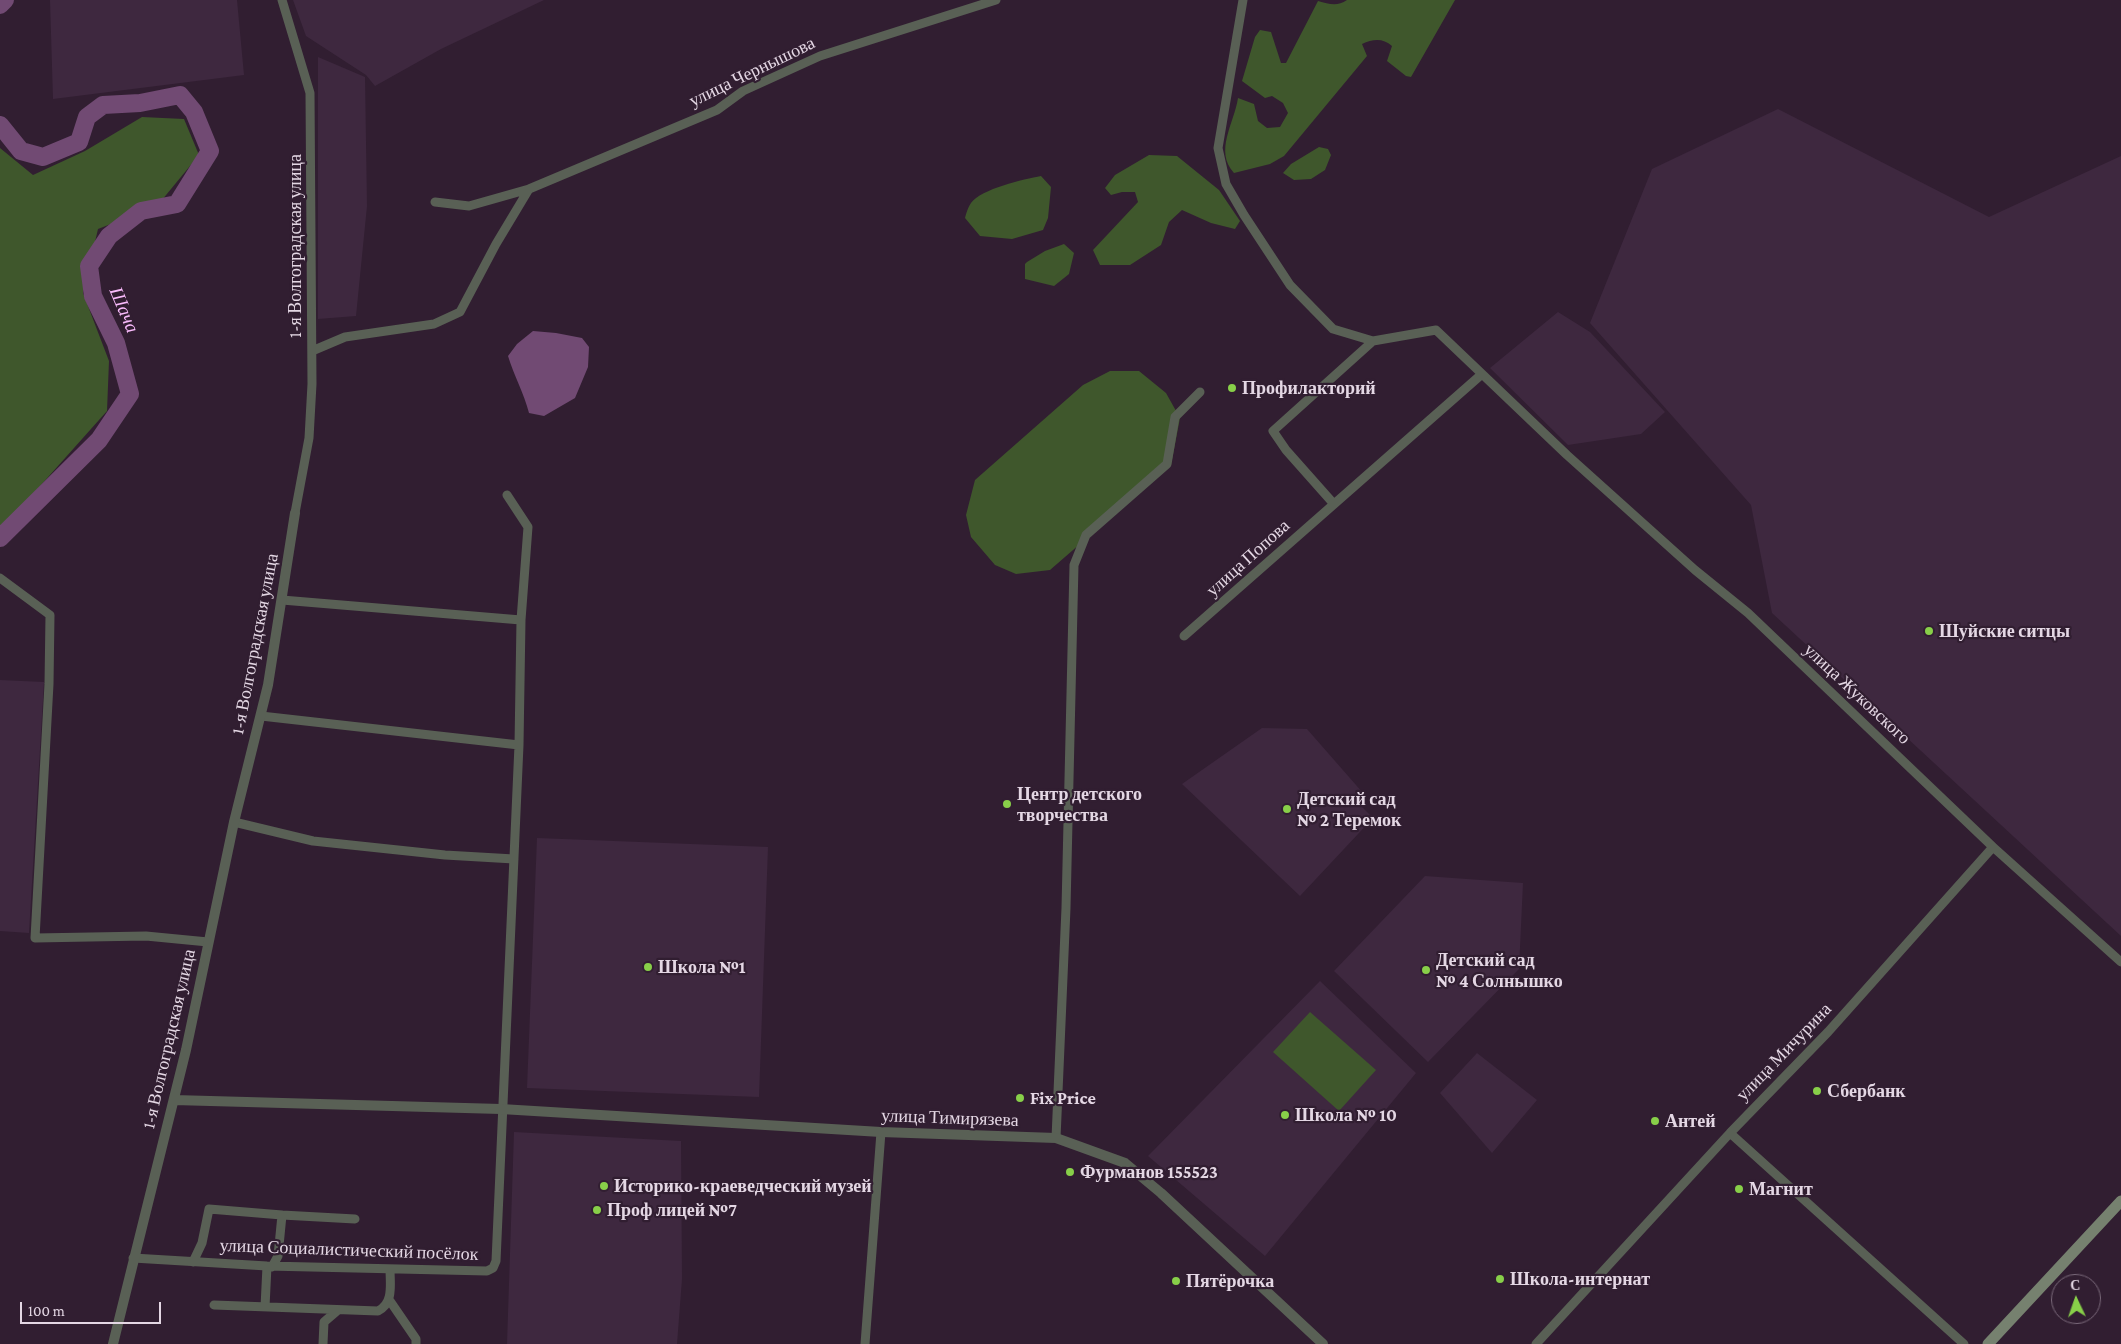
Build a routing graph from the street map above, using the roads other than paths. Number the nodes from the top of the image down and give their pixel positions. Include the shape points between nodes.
1 (282, 0) edge
2 (996, 0) edge
3 (1243, 0) edge
4 (529, 189) junction
5 (435, 202) dead end
6 (1373, 341) junction
7 (312, 351) junction
8 (1482, 374) junction
9 (1200, 392) dead end
10 (507, 495) dead end
11 (1333, 503) junction
12 (295, 513) joint
13 (0, 578) edge
14 (282, 600) junction
15 (521, 620) junction
16 (1184, 636) dead end
17 (261, 716) junction
18 (519, 745) junction
19 (234, 822) junction
20 (1993, 847) junction
21 (514, 859) junction
22 (208, 942) junction
23 (2121, 962) edge
24 (174, 1100) junction
25 (502, 1109) junction
26 (881, 1132) junction
27 (1730, 1133) junction
28 (1056, 1138) junction
29 (2121, 1202) edge
30 (282, 1215) junction
31 (355, 1220) dead end
32 (133, 1258) junction
33 (193, 1262) junction
34 (269, 1266) junction
35 (390, 1269) junction
36 (390, 1301) junction
37 (214, 1305) dead end
38 (265, 1307) junction
39 (338, 1310) junction
40 (113, 1344) edge
41 (323, 1344) edge
42 (416, 1344) edge
43 (865, 1344) edge
44 (1323, 1344) edge
45 (1536, 1344) edge
46 (1964, 1344) edge
47 (1988, 1344) edge

1 - 7 street, 1-я Волгоградская улица via 310,93
2 - 4 street, улица Чернышова via 820,56 743,91 717,110
3 - 6 street via 1218,148 1226,184 1290,285 1333,329
4 - 5 street, улица Чернышова via 470,206
4 - 7 street via 460,312 434,324 344,337
6 - 8 street, улица Жуковского via 1436,330
6 - 11 street via 1273,431
7 - 12 street, 1-я Волгоградская улица via 309,438
8 - 11 street, улица Попова
8 - 20 street, улица Жуковского via 1694,570 1748,613
9 - 28 street via 1175,417 1167,464 1086,535 1074,565 1066,908
10 - 15 street, улица Социалистический посёлок via 528,527
11 - 16 street, улица Попова
12 - 14 street, 1-я Волгоградская улица
13 - 22 street via 50,615 35,938 146,936
14 - 15 street
14 - 17 street, 1-я Волгоградская улица
15 - 18 street, улица Социалистический посёлок
17 - 18 street
17 - 19 street, 1-я Волгоградская улица
18 - 21 street, улица Социалистический посёлок
19 - 21 street via 313,841
19 - 22 street, 1-я Волгоградская улица
20 - 23 street, улица Жуковского
20 - 27 street, улица Мичурина via 1828,1032
21 - 25 street, улица Социалистический посёлок
22 - 24 street, 1-я Волгоградская улица
24 - 25 street
24 - 32 street, 1-я Волгоградская улица
25 - 26 street, улица Тимирязева
25 - 35 street, улица Социалистический посёлок via 496,1261 493,1268
26 - 28 street, улица Тимирязева
26 - 43 street
27 - 45 street, улица Мичурина
27 - 46 street
28 - 44 street, улица Тимирязева via 1125,1163
29 - 47 main road
30 - 31 street
30 - 33 street via 208,1209 202,1243
30 - 34 street via 278,1256
32 - 33 street, улица Социалистический посёлок
32 - 40 street, 1-я Волгоградская улица
33 - 34 street, улица Социалистический посёлок
34 - 35 street, улица Социалистический посёлок
34 - 38 street
35 - 36 street
36 - 39 street via 378,1311
36 - 42 street via 416,1339
37 - 38 street
38 - 39 street
39 - 41 street via 324,1322

